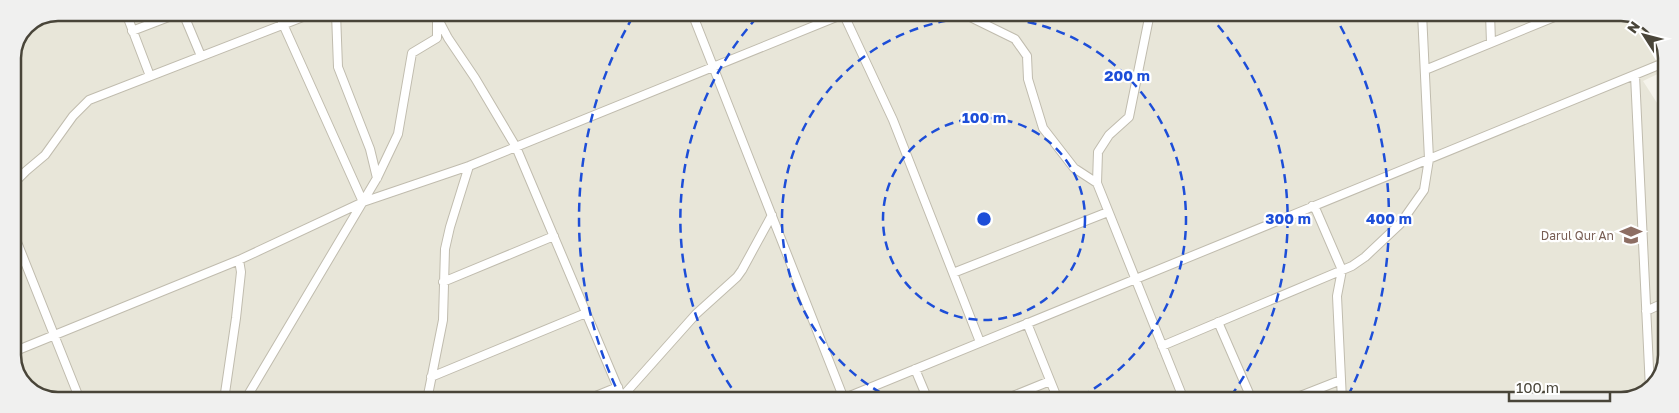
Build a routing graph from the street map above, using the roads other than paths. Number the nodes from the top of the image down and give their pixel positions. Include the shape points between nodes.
1 (129, 21) edge
2 (157, 21) edge
3 (186, 21) edge
4 (282, 21) edge
5 (294, 21) edge
6 (336, 21) edge
7 (436, 21) edge
8 (440, 21) edge
9 (695, 21) edge
10 (825, 21) edge
11 (848, 21) edge
12 (978, 21) edge
13 (1148, 21) edge
14 (1422, 21) edge
15 (1490, 21) edge
16 (1545, 21) edge
17 (284, 25) junction
18 (132, 30) junction
19 (1491, 43) junction
20 (201, 56) junction
21 (1658, 65) edge
22 (713, 67) junction
23 (1425, 70) junction
24 (1635, 75) junction
25 (150, 76) junction
26 (516, 147) junction
27 (1429, 159) junction
28 (470, 166) junction
29 (21, 177) edge
30 (377, 178) junction
31 (1097, 183) junction
32 (363, 202) junction
33 (1312, 206) junction
34 (1108, 212) junction
35 (772, 215) junction
36 (554, 236) junction
37 (21, 252) edge
38 (239, 260) junction
39 (1342, 270) junction
40 (953, 273) junction
41 (1135, 279) junction
42 (443, 282) junction
43 (1658, 305) edge
44 (1646, 310) junction
45 (586, 313) junction
46 (1218, 322) junction
47 (1027, 323) junction
48 (54, 335) junction
49 (980, 342) junction
50 (1162, 346) junction
51 (21, 349) edge
52 (916, 369) junction
53 (431, 377) junction
54 (1649, 378) edge
55 (1341, 380) junction
56 (1050, 381) junction
57 (618, 387) junction
58 (77, 392) edge
59 (225, 392) edge
60 (251, 392) edge
61 (428, 392) edge
62 (606, 392) edge
63 (620, 392) edge
64 (628, 392) edge
65 (839, 392) edge
66 (859, 392) edge
67 (925, 392) edge
68 (1023, 392) edge
69 (1055, 392) edge
70 (1181, 392) edge
71 (1249, 392) edge
72 (1310, 392) edge
73 (1342, 392) edge

1 - 18 street
2 - 18 street
3 - 20 street
4 - 17 street
5 - 17 street
6 - 30 street via 338,68 370,149
7 - 30 street via 437,38 412,53 398,134
8 - 26 street
9 - 22 street
10 - 22 street
11 - 40 street via 893,120
12 - 31 street via 1015,39 1027,56 1028,79 1043,128 1074,168
13 - 31 street via 1129,117 1109,135 1098,152
14 - 23 street
15 - 19 street
16 - 19 street
17 - 20 street
17 - 32 street
18 - 25 street
19 - 23 street
20 - 25 street
21 - 24 street
22 - 26 street
22 - 35 street
23 - 27 street
24 - 27 street
24 - 44 street
25 - 29 street via 89,100 73,116 53,146
26 - 28 street
26 - 36 street
27 - 33 street
27 - 39 street via 1424,190 1400,224 1365,257
28 - 32 street
28 - 42 street via 448,234
30 - 32 street
31 - 34 street
32 - 38 street
32 - 60 street
33 - 39 street
33 - 41 street
34 - 40 street
34 - 41 street
35 - 64 street via 742,270 696,314
35 - 65 street
36 - 42 street
36 - 45 street
37 - 48 street
38 - 48 street
38 - 59 street via 240,279
39 - 46 street
39 - 55 street via 1337,296
40 - 49 street
41 - 47 street
41 - 50 street
42 - 53 street via 443,320
43 - 44 street
44 - 54 street
45 - 53 street
45 - 57 street
46 - 50 street
46 - 71 street
47 - 49 street
47 - 56 street
48 - 51 street
48 - 58 street
49 - 52 street
50 - 70 street
52 - 66 street
52 - 67 street
53 - 61 street
55 - 72 street
55 - 73 street
56 - 68 street
56 - 69 street
57 - 62 street
57 - 63 street

